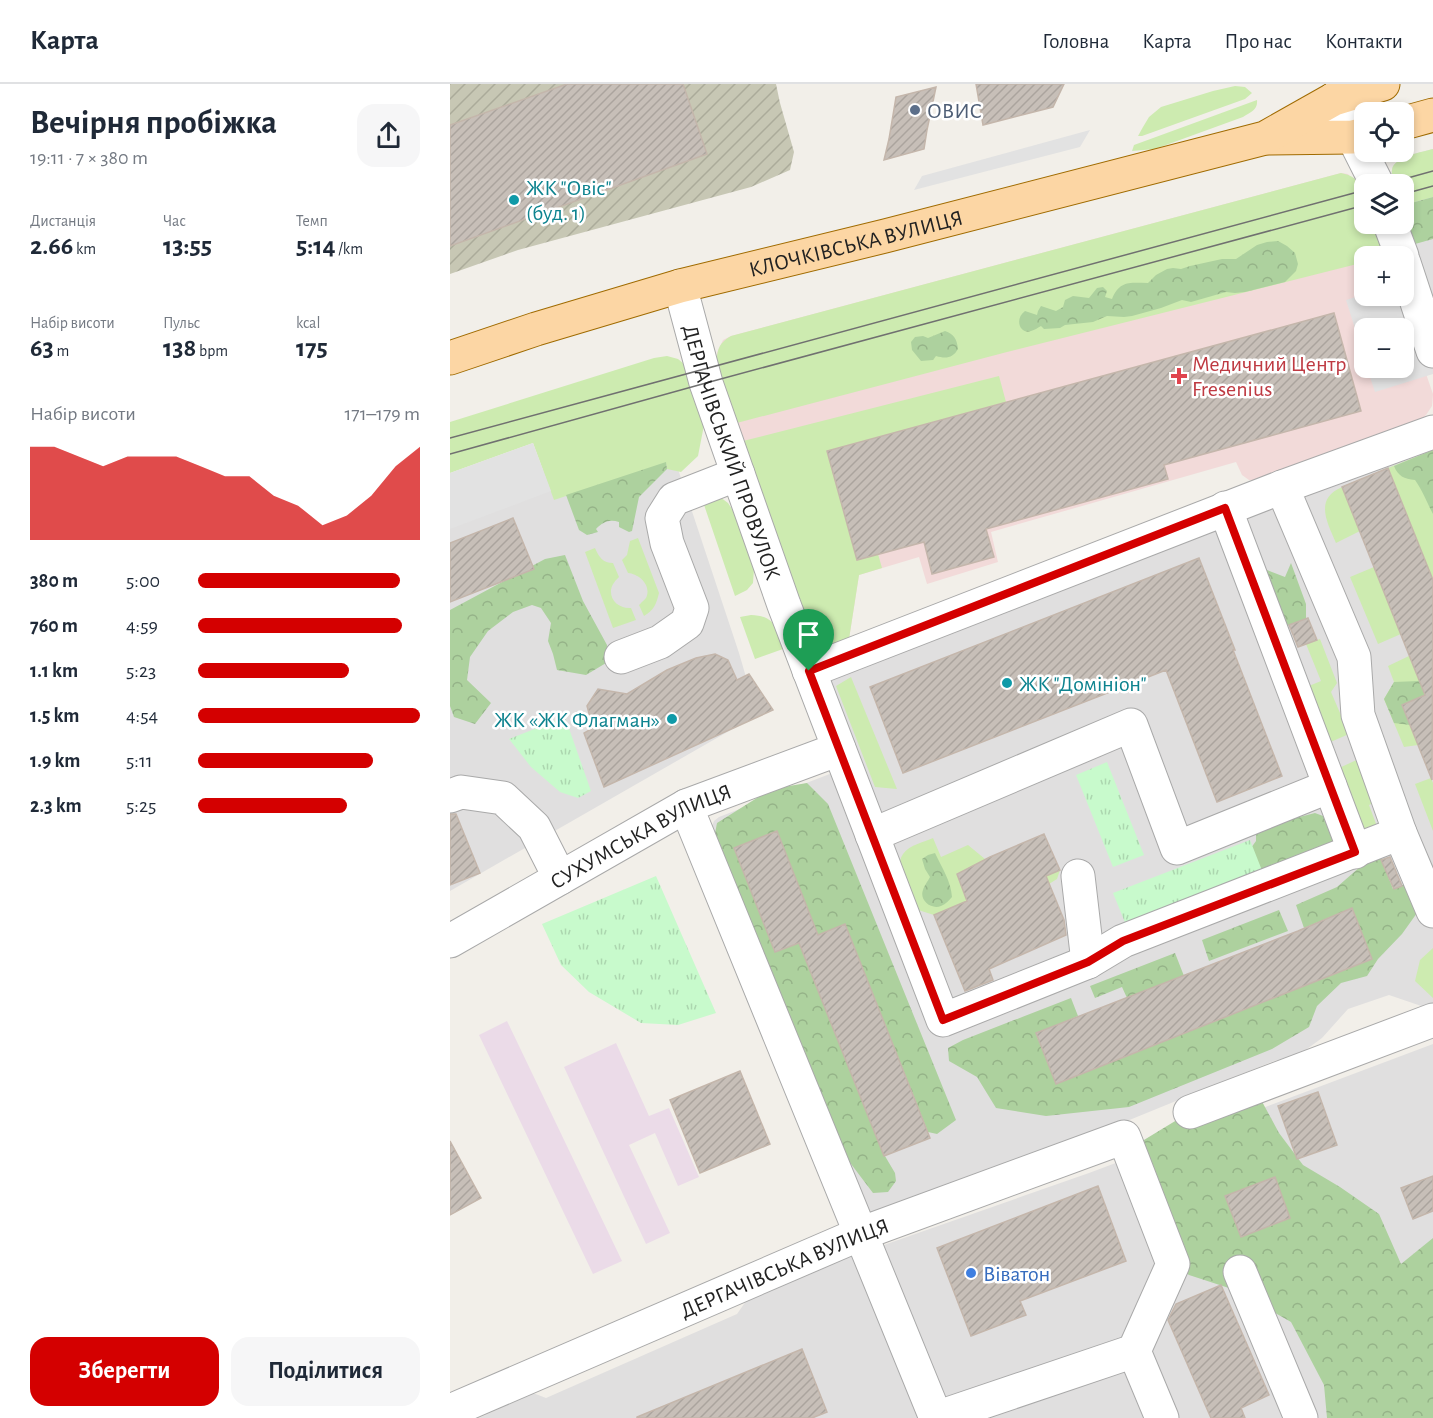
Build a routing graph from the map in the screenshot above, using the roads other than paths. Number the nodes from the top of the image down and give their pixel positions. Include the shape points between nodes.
1 (1383, 84) edge
2 (1334, 99) junction
3 (1433, 115) edge
4 (1414, 120) edge
5 (1354, 129) edge
6 (1354, 136) edge
7 (1264, 138) junction
8 (680, 286) junction
9 (1414, 293) edge
10 (1433, 351) edge
11 (450, 358) edge
12 (1433, 432) edge
13 (738, 474) junction
14 (1282, 487) junction
15 (1225, 508) junction
16 (621, 657) dead end
17 (809, 671) junction
18 (839, 749) junction
19 (1330, 786) junction
20 (450, 796) edge
21 (686, 806) junction
22 (1400, 833) junction
23 (872, 835) junction
24 (1355, 852) junction
25 (1078, 876) dead end
26 (560, 878) junction
27 (1433, 911) edge
28 (450, 941) edge
29 (1088, 962) junction
30 (1433, 1020) edge
31 (1190, 1112) dead end
32 (860, 1234) junction
33 (1240, 1272) dead end
34 (1134, 1351) junction
35 (450, 1411) edge
36 (936, 1418) edge
37 (1162, 1418) edge
38 (1301, 1418) edge

1 - 2 main road, КЛОЧКІВСЬКА ВУЛИЦЯ
2 - 5 street
2 - 7 main road, КЛОЧКІВСЬКА ВУЛИЦЯ
3 - 4 main road
6 - 7 main road, КЛОЧКІВСЬКА ВУЛИЦЯ
7 - 8 main road, КЛОЧКІВСЬКА ВУЛИЦЯ
8 - 11 main road, КЛОЧКІВСЬКА ВУЛИЦЯ
8 - 13 street, ДЕРГАЧІВСЬКИЙ ПРОВУЛОК via 706,383
9 - 10 street
12 - 14 street
13 - 16 street via 674,499 662,518 667,543 692,608 687,623 660,642
13 - 17 street, ДЕРГАЧІВСЬКИЙ ПРОВУЛОК
14 - 15 street
14 - 22 street via 1354,657 1358,715
15 - 17 street
15 - 19 street
17 - 18 street, ДЕРГАЧІВСЬКИЙ ПРОВУЛОК
18 - 21 street, СУХУМСЬКА ВУЛИЦЯ
18 - 23 street, ДЕРГАЧІВСЬКИЙ ПРОВУЛОК
19 - 23 street via 1177,848 1131,725
19 - 24 street
20 - 26 street via 461,792 502,798 534,826
21 - 26 street, СУХУМСЬКА ВУЛИЦЯ
21 - 32 street
22 - 24 street
22 - 27 street
23 - 29 street, ДЕРГАЧІВСЬКИЙ ПРОВУЛОК via 943,1020
24 - 29 street via 1123,941
25 - 29 street
26 - 28 street, СУХУМСЬКА ВУЛИЦЯ
30 - 31 street
32 - 34 street, ДЕРГАЧІВСЬКА ВУЛИЦЯ via 1124,1137 1173,1264
32 - 35 street, ДЕРГАЧІВСЬКА ВУЛИЦЯ
32 - 36 street
33 - 38 street
34 - 36 street
34 - 37 street

